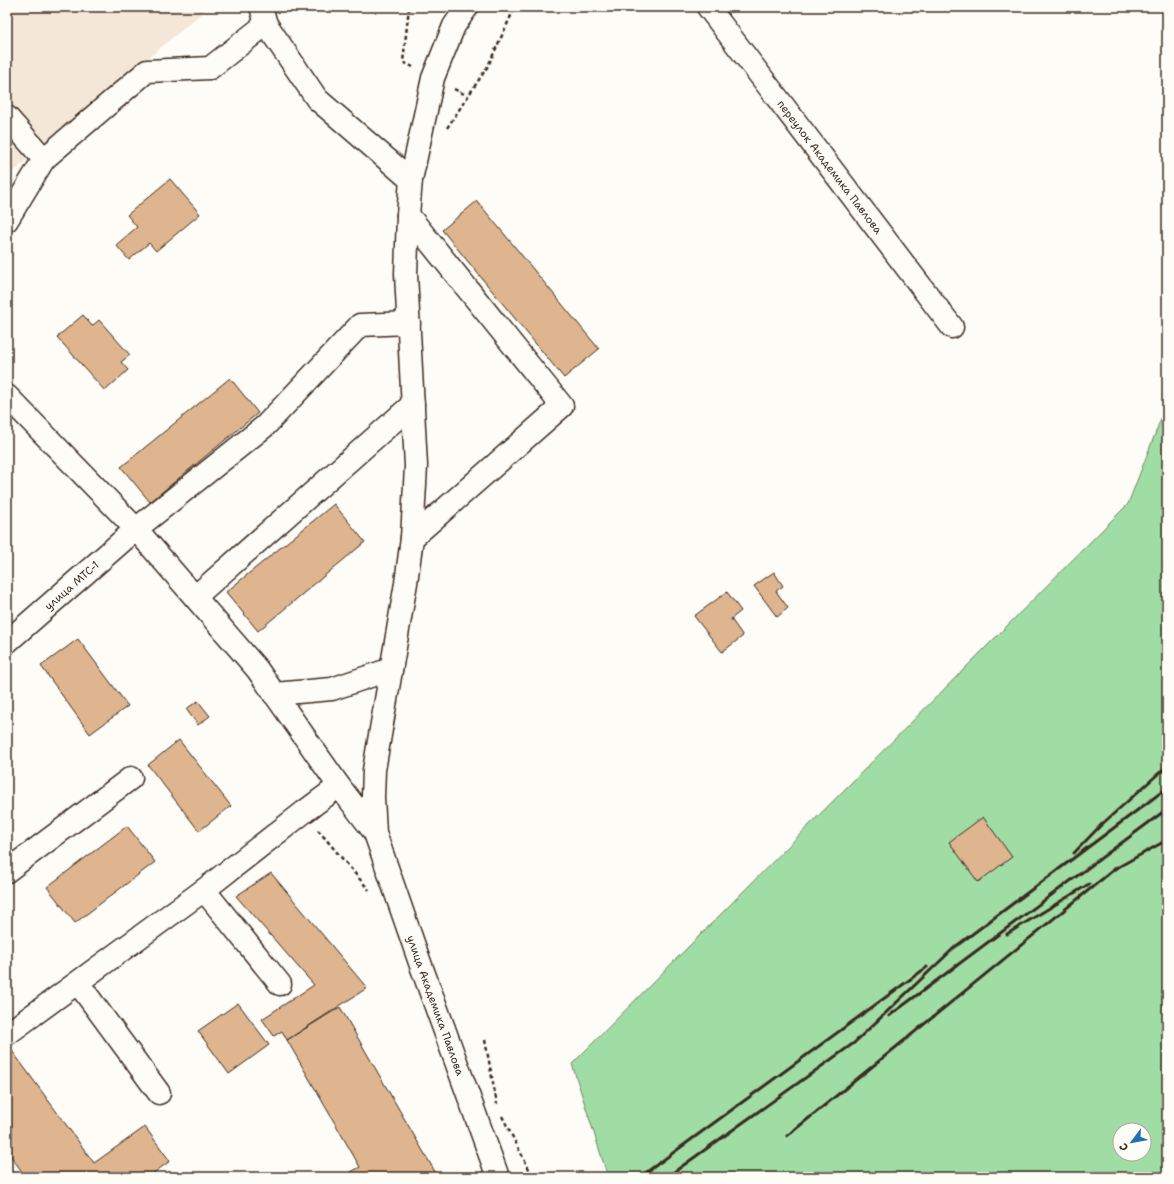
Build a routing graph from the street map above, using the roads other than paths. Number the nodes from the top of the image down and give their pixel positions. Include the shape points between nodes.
1 (466, 7) edge
2 (708, 7) edge
3 (263, 16) edge
4 (7, 117) edge
5 (44, 159) junction
6 (411, 180) junction
7 (408, 215) junction
8 (7, 220) edge
9 (409, 323) junction
10 (952, 327) dead end
11 (7, 396) edge
12 (413, 404) junction
13 (136, 529) junction
14 (412, 538) junction
15 (195, 597) junction
16 (7, 642) edge
17 (391, 669) junction
18 (274, 694) junction
19 (131, 778) dead end
20 (340, 786) junction
21 (375, 833) junction
22 (7, 872) edge
23 (204, 890) junction
24 (78, 983) junction
25 (280, 984) dead end
26 (7, 1034) edge
27 (159, 1093) dead end
28 (498, 1177) edge

1 - 6 street via 454,26 433,78
2 - 10 street, переулок Академика Павлова
3 - 5 street via 210,68 147,71
3 - 6 street via 317,98
4 - 5 street
5 - 8 street
6 - 7 street
7 - 9 street via 406,274
7 - 14 street via 562,406
9 - 12 street
9 - 13 street, улица МТС-1 via 360,325 265,426
11 - 13 street
12 - 14 street via 416,466
12 - 15 street
13 - 15 street
13 - 16 street, улица МТС-1
14 - 17 street
15 - 18 street via 257,669
17 - 18 street via 332,689
17 - 21 street via 374,770 372,797
18 - 20 street
19 - 22 street
20 - 21 street
20 - 23 street
21 - 28 street, улица Академика Павлова
23 - 24 street
23 - 25 street
24 - 26 street
24 - 27 street

